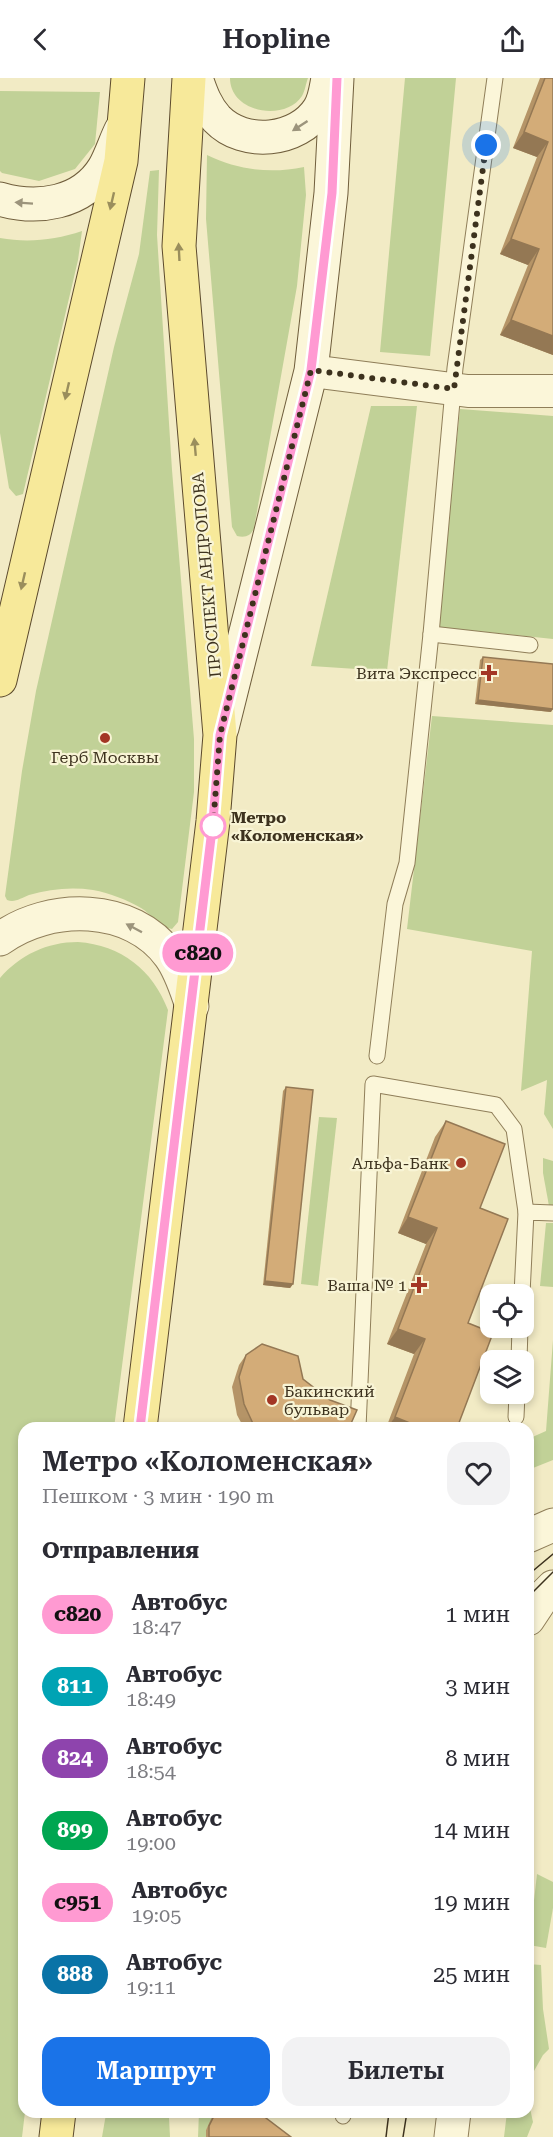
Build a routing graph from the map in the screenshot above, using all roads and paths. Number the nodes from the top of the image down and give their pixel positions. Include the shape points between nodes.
1 (128, 78) edge
2 (189, 78) edge
3 (196, 78) edge
4 (328, 78) edge
5 (337, 78) edge
6 (495, 78) edge
7 (124, 123) junction
8 (0, 199) edge
9 (311, 370) junction
10 (454, 389) junction
11 (553, 391) edge
12 (431, 634) junction
13 (530, 645) dead end
14 (0, 680) edge
15 (220, 735) junction
16 (0, 939) edge
17 (192, 1006) junction
18 (376, 1056) dead end
19 (525, 1212) junction
20 (553, 1213) edge
21 (522, 1284) edge
22 (517, 1404) edge
23 (516, 1417) dead end
24 (141, 1422) edge
25 (358, 1422) edge
26 (553, 1525) edge
27 (534, 1533) edge
28 (553, 1587) edge
29 (534, 1610) edge
30 (453, 2118) edge
31 (450, 2137) edge

1 - 7 main road
15 -> 2 main road, ПРОСПЕКТ АНДРОПОВА via 178,246
4 -> 3 main road via 323,101 313,118 300,128 270,138 242,135 217,119 202,99
5 - 9 main road via 332,193
6 - 10 lane
7 -> 8 main road via 104,169 75,195 51,203
7 -> 14 main road via 121,161
9 - 10 street
9 - 15 main road
10 - 11 street
10 - 12 lane
12 - 13 lane
12 - 18 lane via 406,863 395,904
15 - 17 main road, ПРОСПЕКТ АНДРОПОВА
17 -> 16 main road via 170,956 144,933 113,919 87,914 53,915 20,926
17 - 24 main road, ПРОСПЕКТ АНДРОПОВА
19 - 20 lane
19 - 21 lane
19 - 25 lane via 514,1129 496,1106 373,1084
22 - 23 lane
26 - 27 main road
28 - 29 main road
30 - 31 main road

